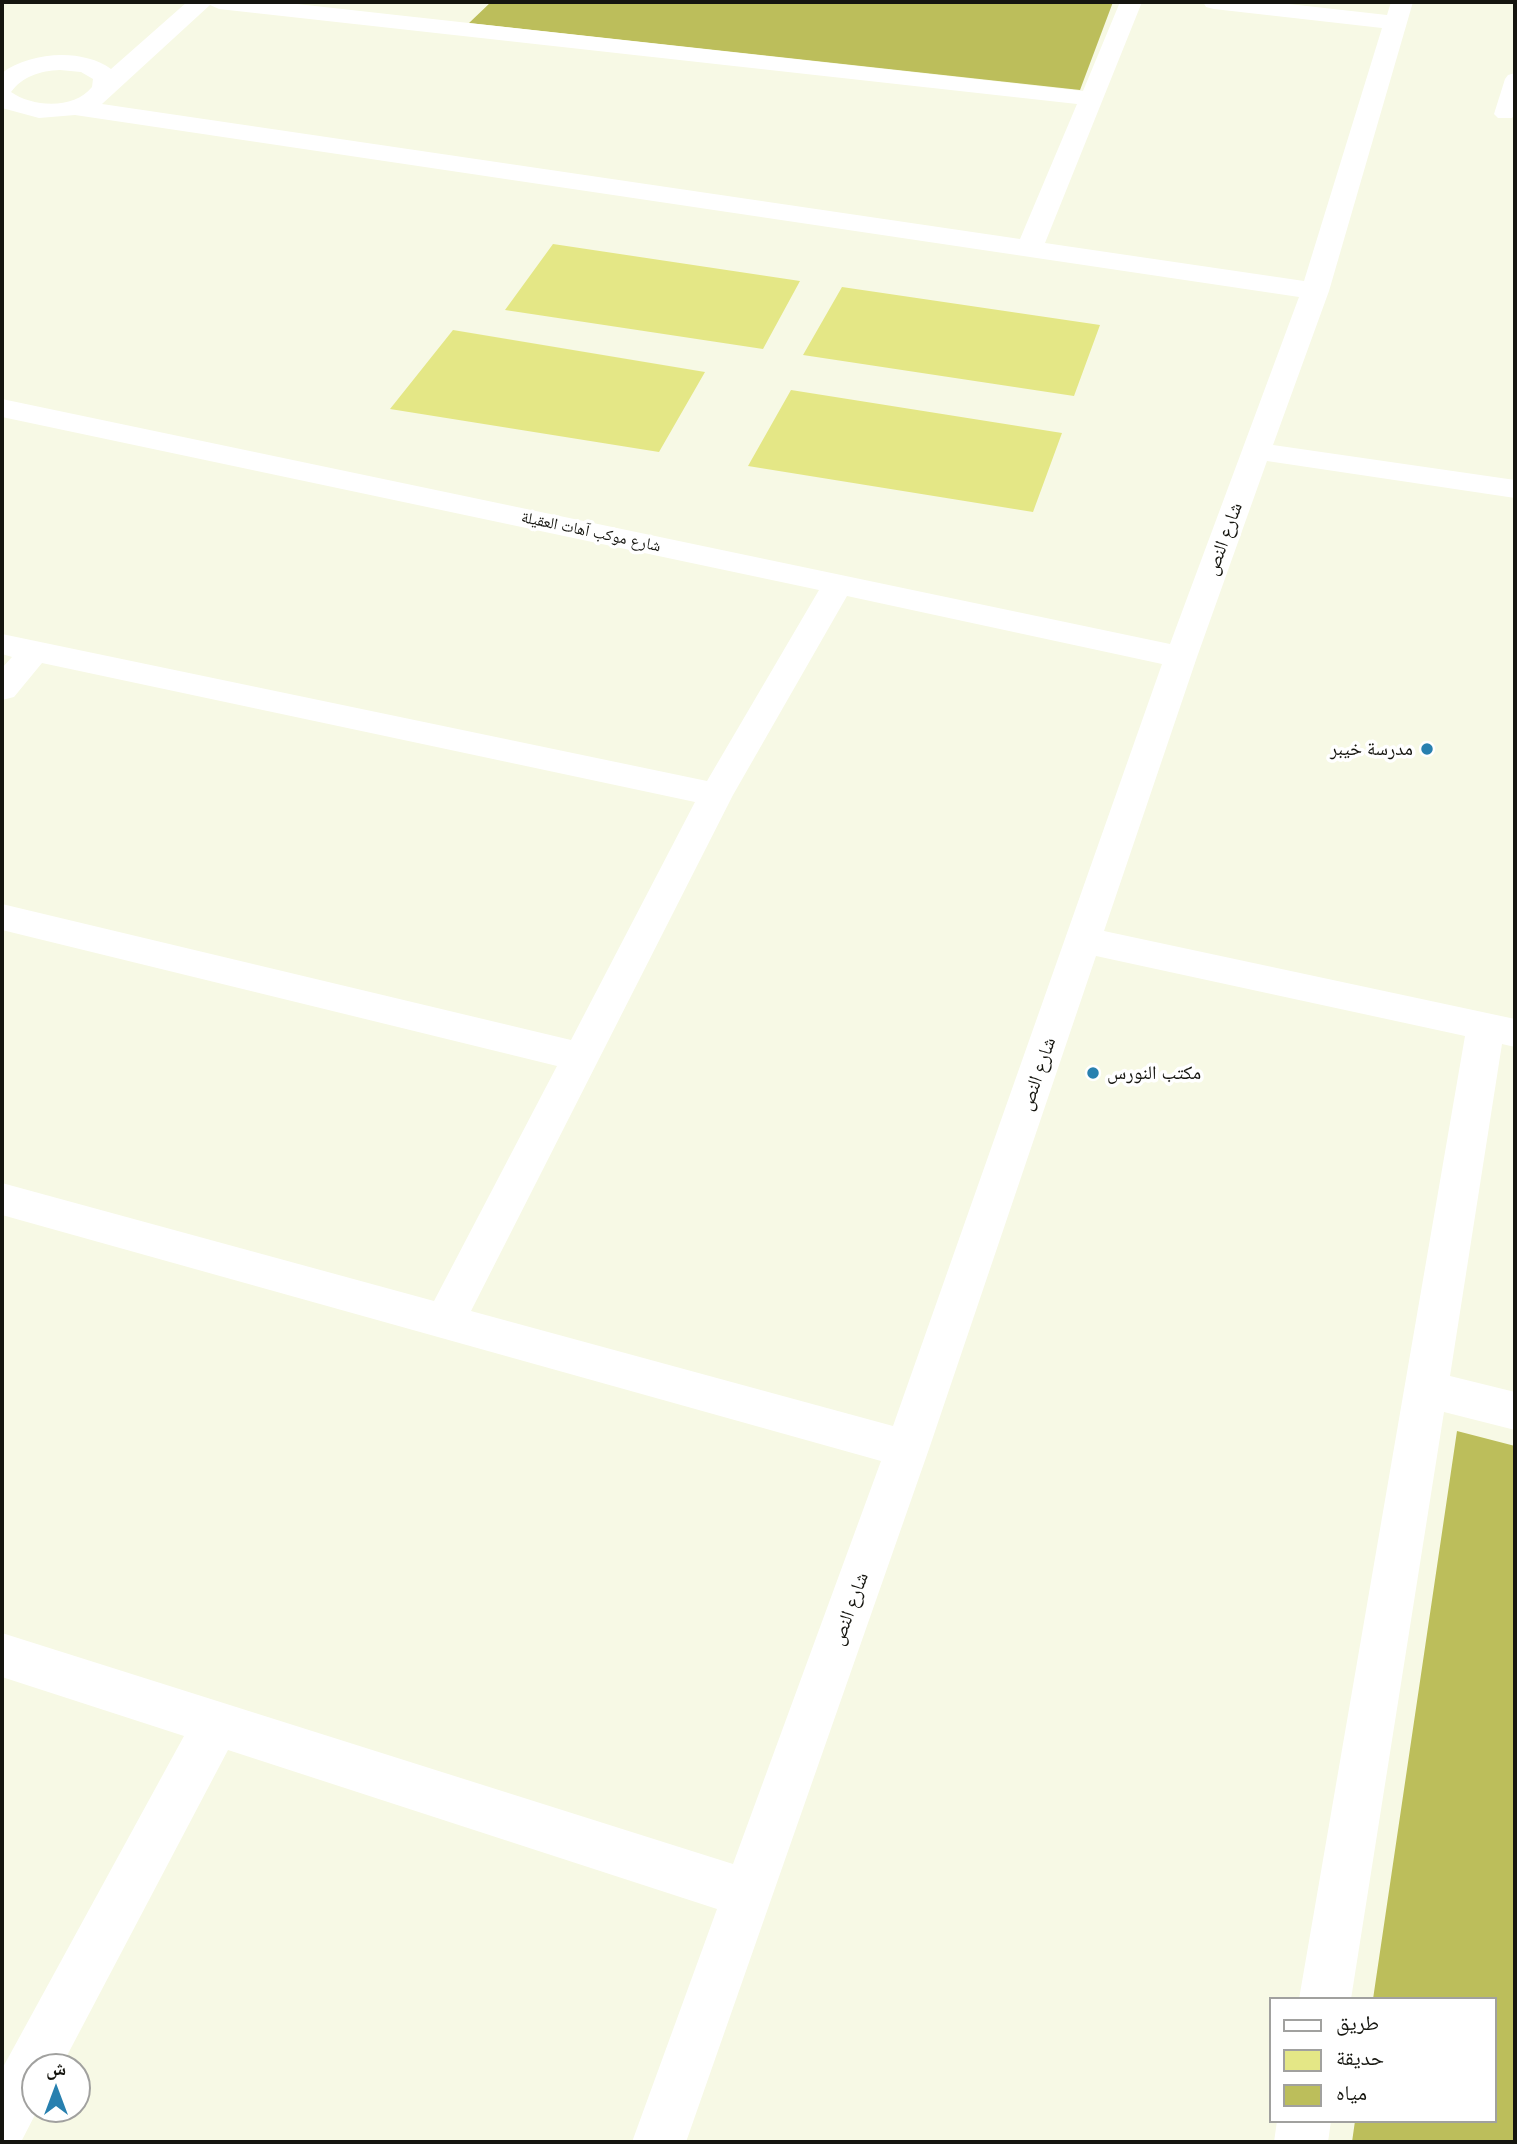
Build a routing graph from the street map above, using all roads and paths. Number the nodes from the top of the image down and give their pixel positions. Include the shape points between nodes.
1 (200, 2) edge
2 (219, 2) edge
3 (1131, 2) edge
4 (1214, 2) edge
5 (469, 10) dead end
6 (1399, 12) edge
7 (451, 28) junction
8 (2, 57) edge
9 (48, 63) junction
10 (1515, 79) edge
11 (2, 87) edge
12 (104, 87) junction
13 (2, 97) edge
14 (1093, 99) junction
15 (73, 107) junction
16 (1505, 114) dead end
17 (1029, 250) junction
18 (1315, 291) junction
19 (2, 408) edge
20 (1256, 452) junction
21 (1515, 489) edge
22 (838, 584) junction
23 (2, 644) edge
24 (35, 651) junction
25 (1181, 657) junction
26 (2, 689) edge
27 (716, 795) junction
28 (2, 917) edge
29 (1085, 940) junction
30 (1501, 1029) edge
31 (581, 1057) junction
32 (2, 1199) edge
33 (446, 1320) junction
34 (1427, 1389) junction
35 (1515, 1411) edge
36 (907, 1449) junction
37 (2, 1655) edge
38 (216, 1722) junction
39 (748, 1894) junction
40 (1325, 1997) edge
41 (2, 2123) edge
42 (1304, 2123) edge
43 (659, 2142) edge
44 (1301, 2142) edge

1 - 12 street
2 - 7 street
3 - 14 street
4 - 6 street
5 - 7 street
6 - 18 street, شارع النص
7 - 14 street
8 - 9 street
9 - 11 street via 16,73
9 - 12 street via 92,67 101,72
10 - 16 lane
12 - 15 street
13 - 15 street via 21,109
14 - 17 street
15 - 17 street
17 - 18 street
18 - 20 street, شارع النص
19 - 22 street, شارع موكب آهات العقيلة
20 - 21 street
20 - 25 street, شارع النص
22 - 25 street, شارع موكب آهات العقيلة
22 - 27 street
23 - 24 street
24 - 26 street
24 - 27 street
25 - 29 street, شارع النص
27 - 31 street
28 - 31 street
29 - 30 street
29 - 36 street, شارع النص
30 - 34 street
31 - 33 street
32 - 33 street
33 - 36 street
34 - 35 street
34 - 40 street
36 - 39 street, شارع النص
37 - 38 street
38 - 39 street
38 - 41 street
39 - 43 street, شارع النص
42 - 44 street

